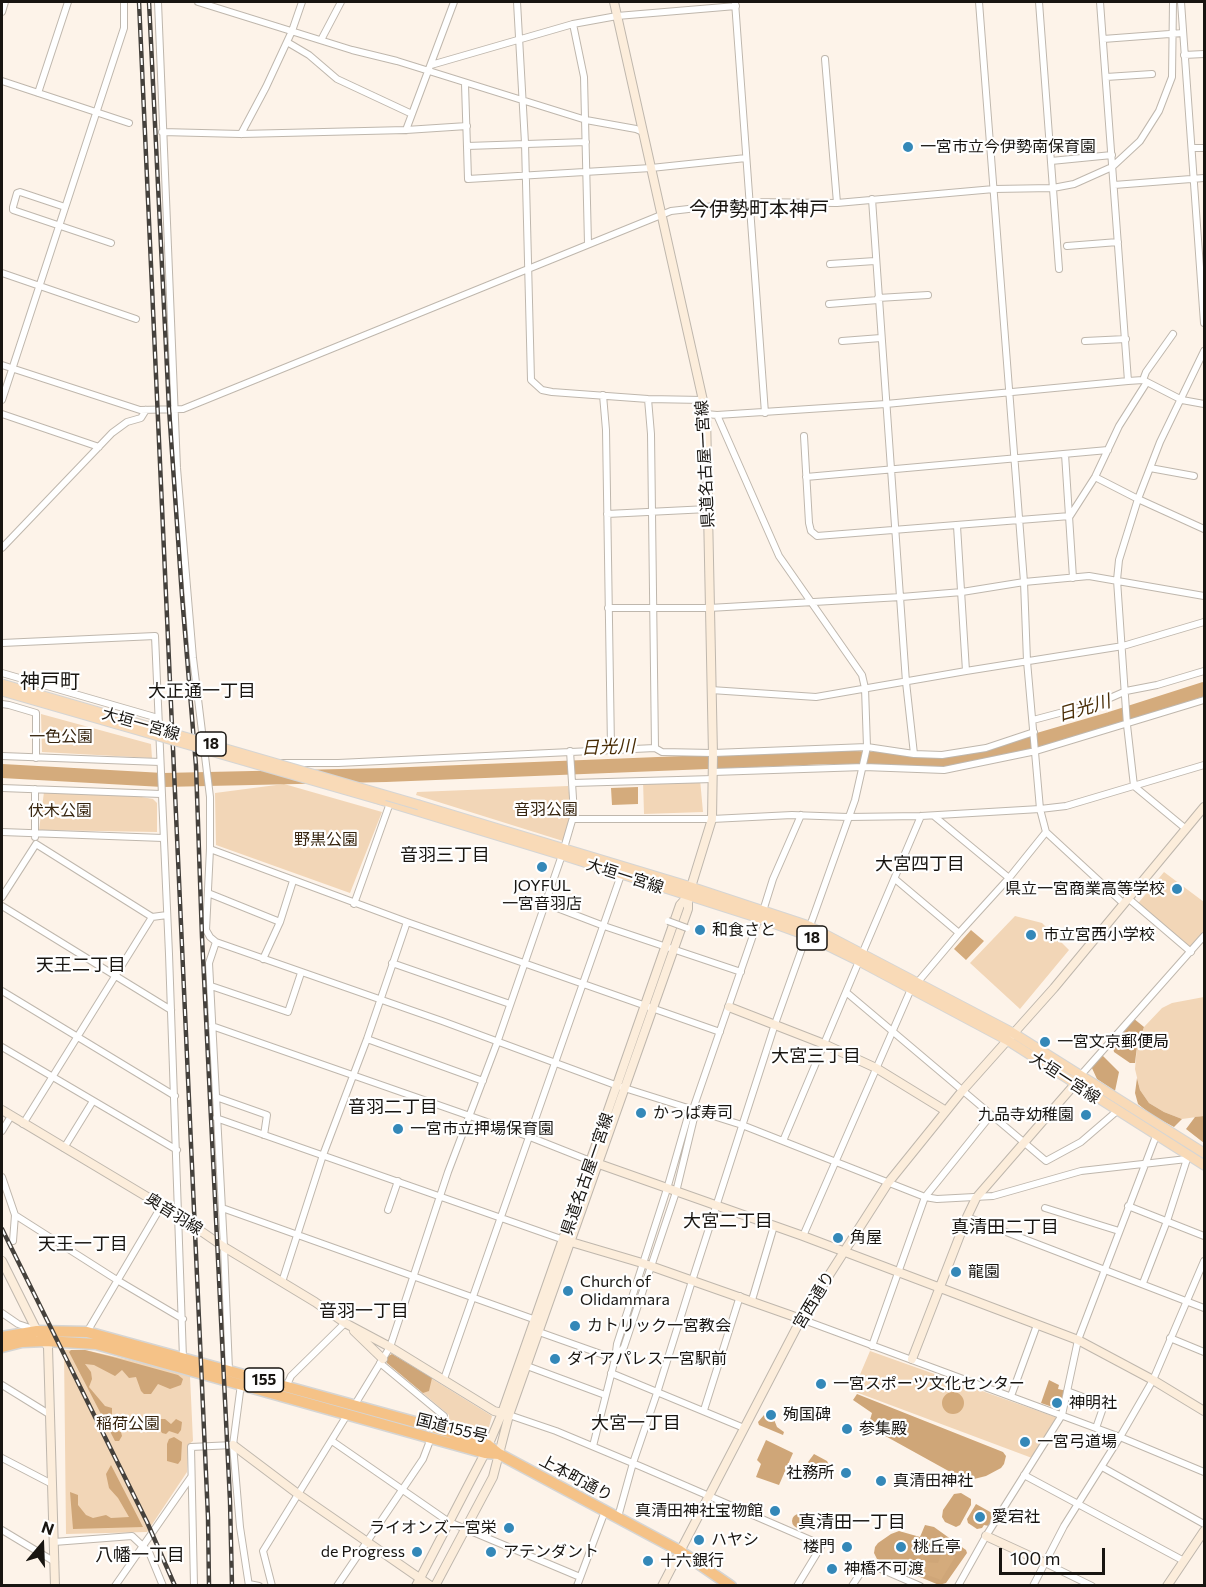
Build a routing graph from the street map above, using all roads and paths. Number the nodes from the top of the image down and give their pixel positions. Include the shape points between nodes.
1 (5, 2) edge
2 (68, 2) edge
3 (124, 2) edge
4 (158, 2) edge
5 (198, 2) edge
6 (302, 2) edge
7 (341, 2) edge
8 (454, 2) edge
9 (517, 2) edge
10 (614, 2) edge
11 (979, 2) edge
12 (1039, 2) edge
13 (1100, 2) edge
14 (1173, 2) edge
15 (1181, 2) edge
16 (736, 4) edge
17 (2, 12) edge
18 (617, 16) junction
19 (573, 24) junction
20 (292, 31) junction
21 (1183, 33) junction
22 (1173, 34) junction
23 (1103, 39) junction
24 (321, 40) junction
25 (518, 40) junction
26 (286, 42) junction
27 (1204, 54) edge
28 (1184, 55) junction
29 (825, 59) dead end
30 (430, 69) junction
31 (1152, 74) dead end
32 (1106, 77) junction
33 (2, 81) edge
34 (465, 84) junction
35 (38, 93) junction
36 (523, 100) junction
37 (97, 113) junction
38 (412, 114) junction
39 (586, 120) junction
40 (129, 123) dead end
41 (466, 126) junction
42 (406, 130) junction
43 (162, 132) junction
44 (643, 132) junction
45 (241, 134) junction
46 (586, 142) junction
47 (525, 143) junction
48 (467, 146) junction
49 (1204, 147) edge
50 (1192, 148) junction
51 (1112, 155) junction
52 (746, 158) junction
53 (1050, 160) junction
54 (1112, 167) junction
55 (651, 168) junction
56 (585, 172) junction
57 (526, 177) junction
58 (1194, 178) junction
59 (1204, 178) edge
60 (1114, 185) junction
61 (1053, 188) junction
62 (994, 189) junction
63 (872, 200) junction
64 (749, 202) junction
65 (837, 203) junction
66 (65, 207) junction
67 (663, 216) junction
68 (59, 225) junction
69 (1118, 242) junction
70 (111, 243) dead end
71 (588, 244) junction
72 (1067, 246) dead end
73 (875, 261) junction
74 (830, 264) dead end
75 (1059, 269) dead end
76 (529, 270) junction
77 (2, 273) edge
78 (39, 285) junction
79 (927, 295) dead end
80 (878, 299) junction
81 (829, 304) dead end
82 (136, 320) dead end
83 (1204, 323) edge
84 (1173, 334) dead end
85 (881, 338) junction
86 (1126, 339) junction
87 (842, 341) dead end
88 (1085, 341) dead end
89 (1204, 351) edge
90 (2, 365) edge
91 (12, 368) junction
92 (1128, 381) junction
93 (1145, 381) junction
94 (1008, 391) junction
95 (603, 395) junction
96 (648, 399) junction
97 (2, 400) edge
98 (703, 400) junction
99 (1182, 400) junction
100 (886, 404) junction
101 (1204, 404) edge
102 (174, 409) junction
103 (146, 410) junction
104 (765, 413) junction
105 (2, 414) edge
106 (706, 414) junction
107 (717, 415) junction
108 (804, 436) dead end
109 (99, 447) junction
110 (1108, 450) junction
111 (1065, 454) junction
112 (1014, 459) junction
113 (891, 468) junction
114 (1150, 468) junction
115 (1194, 476) dead end
116 (806, 477) junction
117 (1095, 477) junction
118 (1138, 499) junction
119 (708, 509) junction
120 (652, 510) junction
121 (607, 514) junction
122 (1070, 516) junction
123 (1018, 521) junction
124 (957, 526) junction
125 (1204, 529) edge
126 (896, 530) junction
127 (2, 548) edge
128 (1073, 578) junction
129 (1117, 580) junction
130 (1024, 582) junction
131 (962, 592) junction
132 (1204, 596) edge
133 (901, 597) junction
134 (811, 601) junction
135 (608, 608) junction
136 (709, 608) junction
137 (652, 609) junction
138 (1204, 622) edge
139 (2, 644) edge
140 (1123, 646) junction
141 (1027, 661) junction
142 (966, 671) junction
143 (1204, 671) edge
144 (2, 673) edge
145 (906, 682) junction
146 (2, 684) edge
147 (865, 688) junction
148 (711, 690) junction
149 (2, 691) edge
150 (1126, 691) junction
151 (1204, 700) edge
152 (2, 704) edge
153 (158, 718) junction
154 (1033, 720) junction
155 (1127, 723) junction
156 (1034, 733) junction
157 (203, 746) junction
158 (655, 747) junction
159 (611, 748) junction
160 (867, 748) junction
161 (1036, 750) junction
162 (570, 751) junction
163 (713, 754) junction
164 (914, 754) junction
165 (2, 756) edge
166 (36, 758) junction
167 (160, 764) junction
168 (864, 764) junction
169 (1204, 765) edge
170 (713, 774) junction
171 (572, 782) junction
172 (1134, 786) junction
173 (2, 788) edge
174 (35, 789) junction
175 (161, 793) junction
176 (386, 802) junction
177 (1204, 807) edge
178 (1040, 809) junction
179 (801, 815) junction
180 (933, 815) junction
181 (921, 816) junction
182 (848, 817) junction
183 (573, 819) junction
184 (712, 819) junction
185 (1186, 830) junction
186 (2, 832) edge
187 (1046, 832) junction
188 (35, 834) junction
189 (163, 838) junction
190 (36, 844) junction
191 (210, 849) junction
192 (562, 852) junction
193 (621, 875) junction
194 (1009, 878) junction
195 (895, 879) junction
196 (293, 881) junction
197 (689, 892) junction
198 (208, 893) junction
199 (2, 897) edge
200 (1127, 901) junction
201 (544, 903) junction
202 (354, 904) junction
203 (2, 906) edge
204 (761, 914) junction
205 (167, 915) junction
206 (152, 916) junction
207 (668, 921) dead end
208 (280, 922) junction
209 (407, 922) junction
210 (604, 926) junction
211 (687, 928) dead end
212 (807, 931) junction
213 (959, 933) junction
214 (1204, 936) edge
215 (216, 942) junction
216 (670, 949) junction
217 (1191, 952) junction
218 (861, 957) junction
219 (263, 959) junction
220 (392, 963) junction
221 (524, 963) junction
222 (741, 972) junction
223 (301, 973) junction
224 (115, 975) junction
225 (583, 984) junction
226 (211, 986) junction
227 (914, 986) junction
228 (2, 991) edge
229 (846, 993) junction
230 (379, 999) junction
231 (510, 1004) junction
232 (729, 1007) junction
233 (649, 1008) junction
234 (171, 1010) junction
235 (775, 1024) junction
236 (212, 1026) junction
237 (892, 1031) junction
238 (720, 1032) junction
239 (77, 1037) junction
240 (1010, 1037) junction
241 (367, 1039) junction
242 (497, 1043) junction
243 (824, 1044) junction
244 (2, 1047) edge
245 (554, 1063) junction
246 (876, 1068) junction
247 (352, 1074) junction
248 (53, 1078) junction
249 (1078, 1080) junction
250 (483, 1081) junction
251 (621, 1087) junction
252 (963, 1090) junction
253 (175, 1096) junction
254 (216, 1097) junction
255 (93, 1101) junction
256 (693, 1109) junction
257 (2, 1110) edge
258 (946, 1112) junction
259 (1117, 1112) junction
260 (992, 1115) junction
261 (11, 1116) junction
262 (469, 1116) junction
263 (216, 1118) junction
264 (24, 1124) junction
265 (742, 1125) junction
266 (2, 1131) edge
267 (264, 1135) junction
268 (1156, 1136) junction
269 (530, 1137) junction
270 (783, 1141) junction
271 (1023, 1142) junction
272 (64, 1148) junction
273 (177, 1150) junction
274 (1204, 1153) edge
275 (323, 1155) junction
276 (1189, 1158) junction
277 (836, 1162) junction
278 (595, 1163) junction
279 (1144, 1163) junction
280 (1204, 1165) edge
281 (2, 1177) edge
282 (398, 1181) junction
283 (888, 1183) junction
284 (671, 1190) junction
285 (440, 1196) junction
286 (925, 1197) junction
287 (976, 1197) junction
288 (162, 1205) junction
289 (717, 1205) junction
290 (1128, 1206) junction
291 (1045, 1208) dead end
292 (222, 1210) junction
293 (388, 1210) dead end
294 (15, 1215) junction
295 (179, 1216) junction
296 (502, 1217) junction
297 (967, 1217) junction
298 (1167, 1221) junction
299 (774, 1226) junction
300 (1119, 1231) junction
301 (298, 1236) junction
302 (803, 1236) junction
303 (1204, 1236) edge
304 (12, 1240) dead end
305 (568, 1241) junction
306 (225, 1247) junction
307 (844, 1251) junction
308 (2, 1261) edge
309 (1204, 1261) edge
310 (646, 1264) junction
311 (1105, 1269) junction
312 (898, 1272) junction
313 (414, 1277) junction
314 (117, 1280) junction
315 (692, 1281) junction
316 (282, 1282) junction
317 (1143, 1283) junction
318 (940, 1288) junction
319 (740, 1296) junction
320 (473, 1298) junction
321 (752, 1300) junction
322 (1186, 1300) junction
323 (1204, 1308) edge
324 (2, 1313) edge
325 (183, 1319) junction
326 (801, 1319) junction
327 (539, 1321) junction
328 (345, 1323) junction
329 (1037, 1324) junction
330 (37, 1331) junction
331 (87, 1332) junction
332 (539, 1332) junction
333 (2, 1336) edge
334 (1170, 1338) junction
335 (1078, 1340) junction
336 (45, 1341) junction
337 (872, 1346) junction
338 (2, 1347) edge
339 (390, 1347) junction
340 (1204, 1352) edge
341 (183, 1358) junction
342 (615, 1359) junction
343 (912, 1359) junction
344 (382, 1361) junction
345 (527, 1366) junction
346 (229, 1370) junction
347 (611, 1373) junction
348 (444, 1379) junction
349 (1153, 1380) junction
350 (241, 1384) junction
351 (2, 1385) edge
352 (286, 1387) junction
353 (1067, 1391) junction
354 (657, 1393) junction
355 (605, 1395) junction
356 (1011, 1396) junction
357 (354, 1406) junction
358 (704, 1410) junction
359 (1204, 1411) edge
360 (49, 1414) junction
361 (506, 1414) junction
362 (347, 1415) junction
363 (1062, 1415) junction
364 (744, 1428) junction
365 (1096, 1428) junction
366 (442, 1430) junction
367 (1120, 1437) junction
368 (431, 1438) junction
369 (332, 1441) junction
370 (233, 1445) junction
371 (593, 1446) junction
372 (487, 1449) junction
373 (499, 1454) junction
374 (3, 1461) edge
375 (633, 1463) junction
376 (1102, 1467) junction
377 (1204, 1472) edge
378 (1024, 1475) junction
379 (191, 1476) junction
380 (52, 1484) junction
381 (402, 1490) junction
382 (298, 1494) junction
383 (709, 1496) junction
384 (1077, 1505) junction
385 (605, 1511) junction
386 (618, 1518) junction
387 (449, 1522) junction
388 (1204, 1524) edge
389 (465, 1529) junction
390 (2, 1530) edge
391 (1204, 1531) edge
392 (986, 1536) junction
393 (368, 1541) junction
394 (54, 1542) junction
395 (1201, 1543) edge
396 (143, 1545) junction
397 (680, 1551) junction
398 (1184, 1561) junction
399 (55, 1562) junction
400 (1046, 1563) junction
401 (580, 1577) junction
402 (418, 1581) edge
403 (162, 1584) edge
404 (249, 1585) edge
405 (56, 1586) edge
406 (115, 1586) edge
407 (194, 1586) edge
408 (259, 1586) edge
409 (272, 1586) edge
410 (337, 1586) edge
411 (433, 1586) edge
412 (577, 1586) edge
413 (662, 1586) edge
414 (731, 1586) edge
415 (797, 1586) edge
416 (852, 1586) edge
417 (920, 1586) edge
418 (958, 1586) edge
419 (1033, 1586) edge
420 (1092, 1586) edge
421 (1167, 1586) edge

1 - 17 street
2 - 35 street
3 - 37 street via 124,28
4 - 43 street
5 - 20 street
6 - 20 street
7 - 24 street
8 - 30 street
9 - 25 street
10 - 18 street, 県道名古屋一宮線
11 - 62 street
12 - 53 street
13 - 23 street
14 - 22 street
15 - 21 street
16 - 18 street
16 - 52 street
18 - 19 street
18 - 44 street, 県道名古屋一宮線
19 - 25 street
19 - 39 street via 584,77
20 - 24 street
20 - 26 street
21 - 22 street
21 - 28 street
22 - 23 street
22 - 54 street via 1172,77 1159,111 1140,141
23 - 32 street
24 - 30 street
25 - 30 street
25 - 36 street
26 - 38 street via 337,79
26 - 45 street
27 - 28 street
28 - 50 street
29 - 65 street
30 - 34 street
30 - 38 street
31 - 32 street
32 - 51 street
33 - 35 street
34 - 36 street
34 - 41 street
35 - 37 street
36 - 39 street
36 - 47 street
37 - 40 street
37 - 66 street
38 - 42 street
39 - 44 street
39 - 46 street
41 - 42 street
41 - 48 street
42 - 45 street
43 - 45 street
43 - 102 street
44 - 55 street, 県道名古屋一宮線
46 - 47 street
46 - 56 street
47 - 48 street
47 - 57 street
48 - 57 street via 468,179
49 - 50 street
50 - 58 street
51 - 53 street
51 - 54 street
52 - 55 street
52 - 64 street
53 - 61 street
54 - 60 street
54 - 61 street via 1074,184
55 - 56 street
55 - 67 street, 県道名古屋一宮線
56 - 57 street
56 - 71 street
57 - 76 street
58 - 59 street
58 - 60 street
58 - 83 street
60 - 69 street
61 - 62 street
61 - 75 street
62 - 63 street
62 - 94 street
63 - 65 street
63 - 73 street
64 - 65 street
64 - 67 street via 671,211
64 - 104 street
66 - 68 street
66 - 68 street via 20,192 15,200 13,210
67 - 71 street
67 - 98 street, 県道名古屋一宮線
68 - 70 street
68 - 78 street
69 - 72 street
69 - 86 street
71 - 76 street
73 - 74 street
73 - 80 street
76 - 95 street via 531,380 542,390
76 - 102 street via 183,409
77 - 78 street
78 - 82 street
78 - 91 street
79 - 80 street
80 - 81 street
80 - 85 street
84 - 93 street via 1146,372
85 - 87 street
85 - 100 street
86 - 88 street
86 - 92 street
89 - 99 street
90 - 91 street
91 - 97 street
91 - 103 street
92 - 93 street
92 - 94 street
93 - 99 street
93 - 110 street
94 - 100 street
94 - 112 street
95 - 96 street
95 - 121 street
96 - 98 street
96 - 120 street
98 - 106 street, 県道名古屋一宮線
99 - 101 street
99 - 114 street
100 - 104 street
100 - 113 street
102 - 103 street
102 - 157 street via 183,558
103 - 109 street via 141,418 120,426
104 - 107 street
105 - 109 street
106 - 107 street
106 - 119 street, 県道名古屋一宮線
107 - 134 street via 779,556
108 - 116 street
109 - 127 street
110 - 111 street
110 - 117 street
111 - 112 street
111 - 122 street
112 - 113 street
112 - 123 street
113 - 116 street
113 - 126 street
114 - 115 street
114 - 118 street
116 - 126 street via 811,531 817,536
117 - 118 street
117 - 122 street
118 - 125 street
118 - 129 street via 1119,560
119 - 120 street
119 - 136 street, 県道名古屋一宮線
120 - 121 street
120 - 137 street
121 - 135 street
122 - 123 street
122 - 128 street
123 - 124 street
123 - 130 street
124 - 126 street
124 - 131 street
126 - 133 street
128 - 129 street
128 - 130 street
129 - 132 street
129 - 140 street
130 - 131 street
130 - 141 street
131 - 133 street
131 - 142 street
133 - 134 street
133 - 145 street
134 - 136 street
134 - 147 street via 862,675
135 - 137 street
135 - 159 street
136 - 137 street
136 - 148 street, 県道名古屋一宮線
137 - 158 street
138 - 140 street
139 - 153 street via 155,636
140 - 141 street
140 - 150 street
141 - 142 street
141 - 154 street
142 - 145 street
143 - 150 street
144 - 153 street
145 - 147 street
145 - 164 street
146 - 192 main road, 大垣一宮線 / 18, bridge via 419,805
147 - 148 street via 816,697
147 - 160 street
148 - 163 street, 県道名古屋一宮線
149 - 176 main road, 大垣一宮線 / 18, bridge
150 - 154 street via 1101,702
150 - 155 street
151 - 155 street
152 - 166 street via 36,713
153 - 167 street
154 - 156 street
155 - 161 street
155 - 172 street
156 - 161 street
156 - 164 street via 986,748 942,755
157 - 162 street via 268,764
157 - 191 street via 210,796
158 - 159 street
158 - 163 street via 662,752
159 - 162 street
160 - 163 street
160 - 164 street
160 - 168 street
161 - 168 street via 944,770
161 - 178 street
162 - 171 street
163 - 170 street, 県道名古屋一宮線
165 - 166 street
166 - 167 street
167 - 175 street
168 - 170 street
168 - 182 street
169 - 172 street
170 - 171 street
170 - 184 street, 県道名古屋一宮線
171 - 183 street
172 - 178 street via 1066,806
172 - 185 street
173 - 174 street
174 - 175 street
174 - 188 street
175 - 189 street
176 - 192 main road, 大垣一宮線 / 18
176 - 202 street
177 - 185 street, 宮西通り
178 - 180 street
178 - 187 street
179 - 182 street
179 - 184 street
179 - 204 street
180 - 181 street
180 - 194 street
181 - 182 street
181 - 195 street
182 - 212 street
183 - 184 street
183 - 192 street
184 - 197 street, 県道名古屋一宮線
185 - 200 street, 宮西通り
186 - 188 street
187 - 194 street
187 - 200 street
188 - 189 street
188 - 190 street
189 - 205 street
190 - 199 street
190 - 206 street
191 - 196 street
191 - 198 street
192 - 193 main road, 大垣一宮線 / 18
192 - 197 main road, 大垣一宮線 / 18
192 - 201 street
193 - 197 main road, 大垣一宮線 / 18
193 - 210 street
194 - 213 street
195 - 213 street
195 - 218 street
196 - 202 street
196 - 208 street
197 - 204 main road, 大垣一宮線 / 18
197 - 216 street, 県道名古屋一宮線 via 688,909
198 - 208 street
198 - 215 street via 206,930
200 - 217 street
200 - 240 street, 宮西通り
201 - 210 street
201 - 221 street
202 - 209 street
203 - 224 street
204 - 212 main road, 大垣一宮線 / 18
204 - 222 street
205 - 206 street
205 - 234 street
206 - 224 street
207 - 211 street, bridge
208 - 219 street
209 - 220 street
209 - 221 street
210 - 216 street
210 - 225 street
212 - 218 main road, 大垣一宮線 / 18
212 - 235 street
213 - 227 street
214 - 217 street
215 - 219 street
215 - 226 street via 209,963
216 - 222 street
216 - 233 street, 県道名古屋一宮線
217 - 249 street
218 - 227 main road, 大垣一宮線 / 18
218 - 229 street
219 - 223 street
220 - 230 street
220 - 231 street
221 - 225 street
221 - 231 street
222 - 232 street
223 - 226 street via 288,1012
223 - 230 street
224 - 234 street
224 - 239 street
225 - 233 street
225 - 245 street
226 - 236 street
227 - 237 street
227 - 240 main road, 大垣一宮線 / 18
228 - 239 street
229 - 237 street
229 - 243 street
230 - 241 street
230 - 242 street
231 - 242 street
232 - 235 street
232 - 238 street
233 - 238 street
233 - 251 street, 県道名古屋一宮線
234 - 253 street
235 - 243 street
235 - 265 street
236 - 247 street
236 - 254 street
237 - 246 street
237 - 252 street
238 - 256 street
239 - 248 street
239 - 253 street
240 - 249 main road, 大垣一宮線 / 18
240 - 252 street, 宮西通り
241 - 247 street
241 - 250 street
242 - 245 street
242 - 250 street
243 - 246 street
243 - 270 street
244 - 248 street
245 - 251 street
245 - 269 street
246 - 258 street
246 - 277 street
247 - 262 street
247 - 275 street
248 - 255 street
248 - 264 street
249 - 259 main road, 大垣一宮線 / 18
249 - 271 street
249 - 274 main road, 大垣一宮線 / 18
250 - 262 street
251 - 256 street
251 - 278 street, 県道名古屋一宮線
252 - 258 street, 宮西通り
252 - 260 street
253 - 273 street
254 - 263 street
254 - 267 street via 267,1115
255 - 272 street
255 - 273 street
256 - 265 street
256 - 284 street via 694,1118
257 - 261 street, 奥音羽線
258 - 283 street, 宮西通り
259 - 268 main road, 大垣一宮線 / 18
259 - 271 street via 1081,1142 1046,1161
260 - 271 street
260 - 286 street
261 - 264 street, 奥音羽線
261 - 266 street
262 - 269 street
262 - 285 street
263 - 267 street
263 - 292 street
264 - 272 street, 奥音羽線
265 - 270 street
265 - 289 street
267 - 275 street
268 - 276 main road, 大垣一宮線 / 18
268 - 279 street
269 - 278 street
269 - 296 street
270 - 277 street
271 - 287 street
272 - 288 street, 奥音羽線
273 - 295 street
275 - 282 street
275 - 301 street
276 - 279 street
276 - 280 main road, 大垣一宮線 / 18
276 - 298 street
277 - 283 street
277 - 302 street
278 - 284 street
278 - 305 street, 県道名古屋一宮線
279 - 287 street via 1081,1171 993,1196
279 - 290 street
281 - 294 street
282 - 285 street
282 - 293 street
283 - 286 street
283 - 307 street, 宮西通り
284 - 289 street
284 - 310 street
285 - 296 street
285 - 313 street
286 - 287 street
286 - 312 street
287 - 297 street
288 - 295 street, 奥音羽線
288 - 314 street
289 - 299 street
289 - 315 street
290 - 298 street
290 - 300 street
291 - 300 street
292 - 301 street
292 - 306 street
294 - 304 street
294 - 314 street
295 - 306 street, 奥音羽線
295 - 325 street
296 - 305 street
296 - 320 street
297 - 311 street
297 - 318 street
298 - 303 street
298 - 317 street
299 - 302 street
299 - 321 street
300 - 311 street
301 - 313 street
301 - 316 street
302 - 307 street
305 - 310 street
305 - 327 street, 県道名古屋一宮線
306 - 316 street, 奥音羽線
306 - 346 street
307 - 312 street
307 - 326 street, 宮西通り
308 - 330 street
309 - 322 street
310 - 315 street
310 - 342 street via 624,1347
311 - 317 street
311 - 335 street
312 - 318 street
312 - 337 street
313 - 320 street
313 - 339 street
314 - 325 street
314 - 331 street
315 - 319 street
315 - 354 street
316 - 328 street, 奥音羽線
317 - 322 street
318 - 329 street
318 - 343 street
319 - 321 street
319 - 358 street
320 - 327 street
320 - 348 street
321 - 326 street
322 - 323 street
322 - 334 street
324 - 330 street
325 - 341 street
326 - 337 street
326 - 364 street, 宮西通り
327 - 332 street, 県道名古屋一宮線
327 - 361 street, 県道名古屋一宮線
328 - 339 street, 奥音羽線
328 - 344 street, 奥音羽線
328 - 352 street via 291,1376
329 - 335 street
329 - 356 street
330 - 331 highway, 国道155号 / 155
330 - 333 highway, 国道155号 / 155
330 - 336 street
331 - 341 highway, 国道155号 / 155
332 - 342 street
332 - 345 street, 県道名古屋一宮線
334 - 340 street
334 - 349 street
335 - 349 street
335 - 353 street
336 - 338 highway, 国道155号 / 155
336 - 350 highway, 国道155号 / 155 via 96,1344
336 - 360 street
337 - 343 street
339 - 344 street
339 - 348 street, 奥音羽線
341 - 346 highway, 国道155号 / 155
342 - 347 street
343 - 356 street
344 - 357 street
344 - 366 street via 444,1416
345 - 355 street
345 - 361 street, 県道名古屋一宮線
346 - 352 highway, 国道155号 / 155
347 - 354 street
347 - 355 street
348 - 361 street, 奥音羽線 via 494,1411
349 - 359 street
349 - 367 street
350 - 362 highway, 国道155号 / 155
350 - 370 street
351 - 360 street
352 - 357 highway, 国道155号 / 155
353 - 363 street
353 - 365 street via 1104,1405
354 - 358 street
354 - 375 street
355 - 371 street
356 - 363 street
357 - 366 highway, 国道155号 / 155
358 - 364 street
360 - 380 street
361 - 371 street
361 - 372 street, 県道名古屋一宮線
361 - 373 street, 県道名古屋一宮線
362 - 368 highway, 国道155号 / 155
362 - 369 street
363 - 365 street
363 - 378 street
364 - 383 street, 宮西通り
365 - 367 street
366 - 372 highway, 国道155号 / 155
367 - 376 street
367 - 377 street
368 - 372 highway, 国道155号 / 155
368 - 381 street via 423,1459
369 - 381 street
369 - 382 street
370 - 379 street via 191,1447
370 - 382 street
370 - 404 street
371 - 375 street
372 - 373 highway, 国道155号 / 155
372 - 387 street, 県道名古屋一宮線
373 - 385 highway, 上本町通り / 155
373 - 389 street, 県道名古屋一宮線 via 493,1477
374 - 380 street
375 - 383 street
375 - 386 street
376 - 384 street
376 - 388 street
378 - 384 street
378 - 392 street
379 - 396 street
379 - 407 street
380 - 394 street
381 - 387 street
381 - 393 street
382 - 393 street
382 - 409 street via 263,1551
383 - 397 street, 宮西通り
383 - 415 street via 822,1545
384 - 398 street
384 - 400 street
385 - 386 highway, 上本町通り / 155
385 - 401 street
386 - 397 highway, 上本町通り / 155
387 - 389 street
387 - 402 street, 県道名古屋一宮線
389 - 401 street
389 - 411 street, 県道名古屋一宮線
390 - 399 street
391 - 395 street
392 - 400 street
392 - 418 street
393 - 402 street
393 - 410 street
394 - 396 street via 132,1536
394 - 399 street
395 - 398 street
396 - 403 street
396 - 406 street
397 - 413 street, 宮西通り
397 - 414 highway, 上本町通り / 155
398 - 421 street
399 - 405 street
400 - 419 street
400 - 420 street
401 - 412 street
402 - 411 street
404 - 408 street
416 - 417 street via 867,1563

